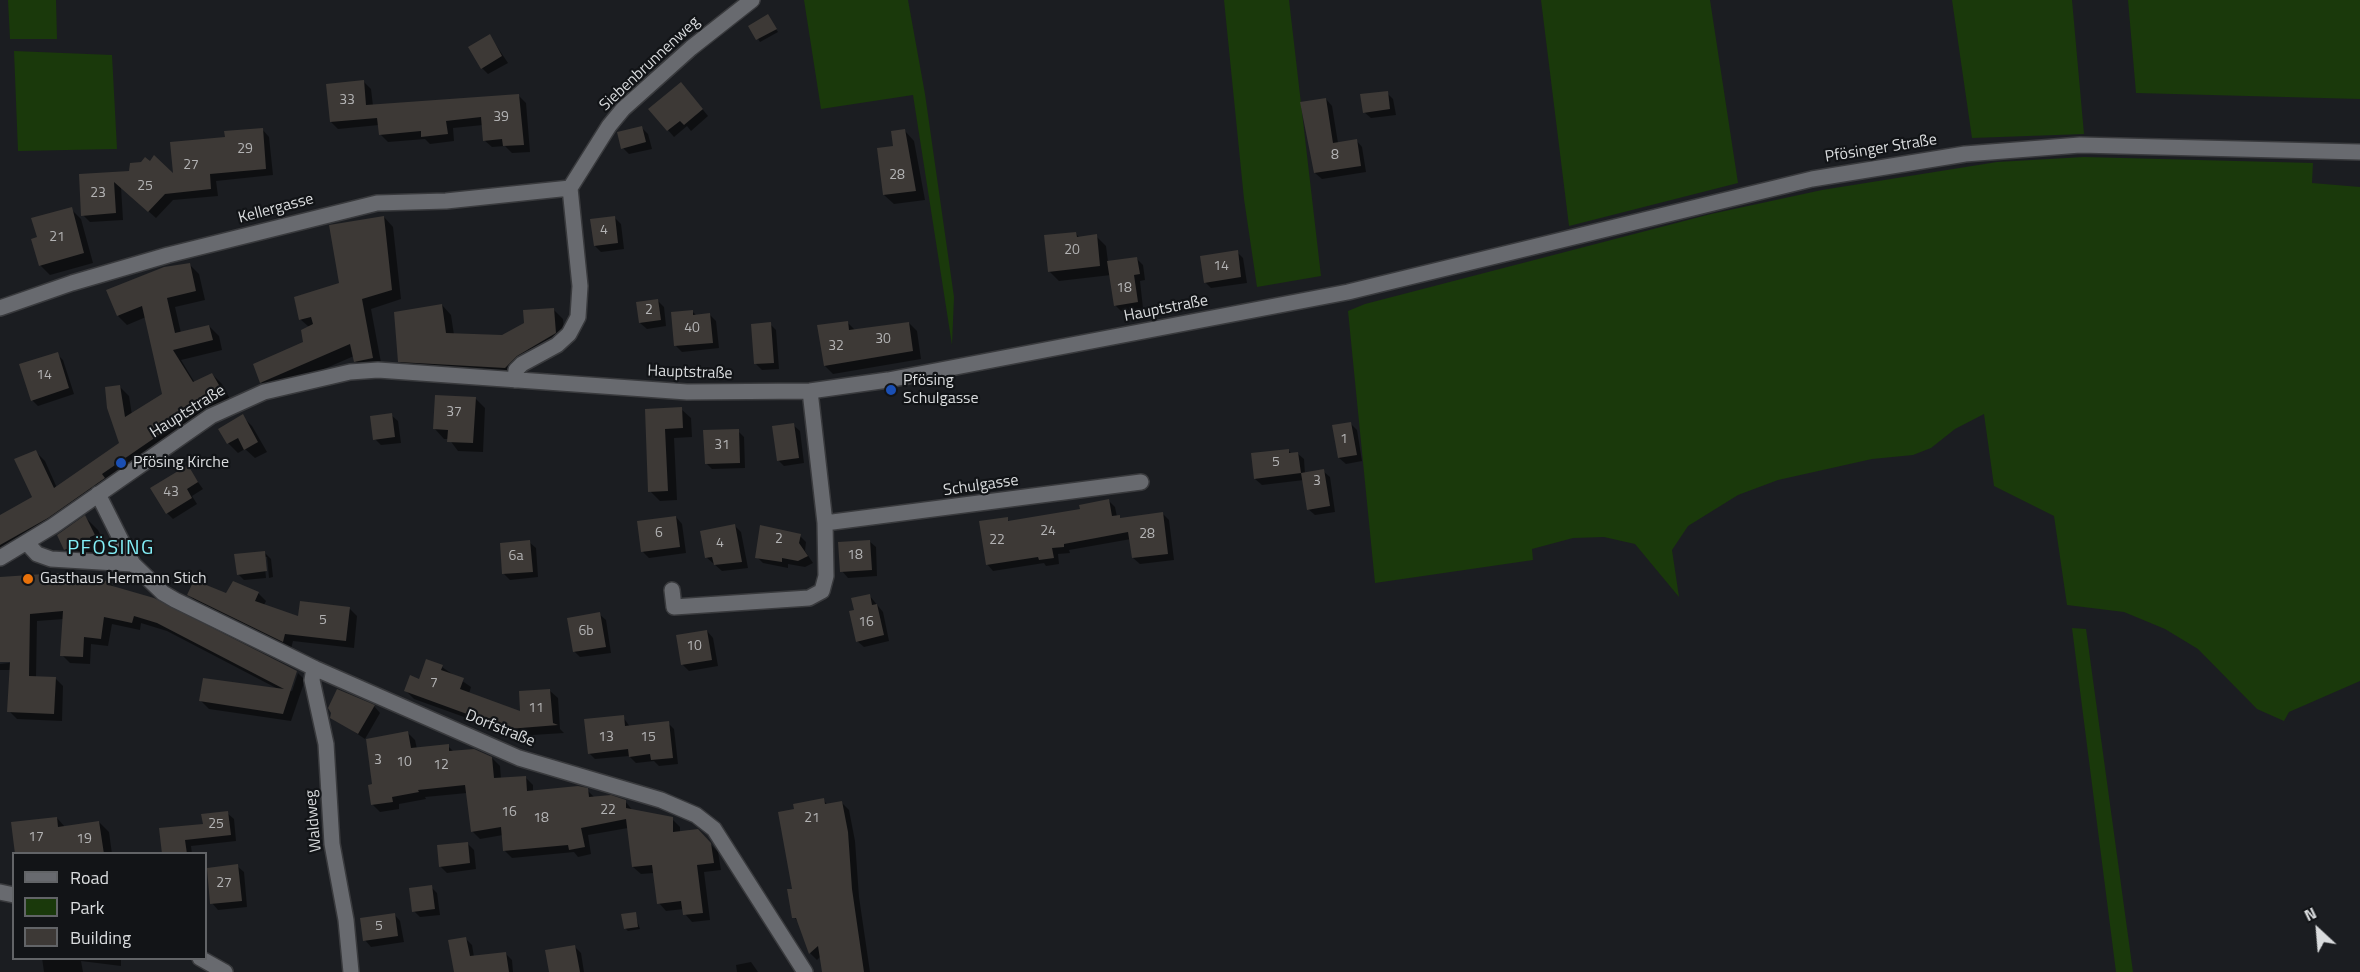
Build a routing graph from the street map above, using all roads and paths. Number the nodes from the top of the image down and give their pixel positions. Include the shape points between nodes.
1 (752, 0) edge
2 (2360, 152) edge
3 (570, 188) junction
4 (1419, 274) joint
5 (0, 308) edge
6 (515, 380) junction
7 (810, 392) junction
8 (1141, 482) dead end
9 (98, 494) junction
10 (825, 523) junction
11 (27, 543) junction
12 (0, 558) edge
13 (133, 564) junction
14 (672, 590) dead end
15 (314, 668) junction
16 (204, 960) edge
17 (225, 972) edge
18 (351, 972) edge
19 (805, 972) edge

1 - 3 street, Siebenbrunnenweg via 690,48 623,109
2 - 4 street, Pfösinger Straße via 2080,145 1965,154 1812,179
3 - 5 street, Kellergasse via 366,206 168,255
3 - 6 street via 580,286 578,317 557,345 522,364 516,370
4 - 7 street, Hauptstraße via 1274,307
6 - 7 street, Hauptstraße via 687,392
6 - 9 street, Hauptstraße via 357,371 264,392 211,416
7 - 10 street
8 - 10 street, Schulgasse
9 - 11 street, Hauptstraße
9 - 13 street, Dorfstraße
10 - 14 street via 826,576 822,591 809,598 674,608
11 - 12 street, Hauptstraße
11 - 13 street via 37,554 51,559
13 - 15 street, Dorfstraße via 163,593
15 - 18 street, Waldweg via 312,680 326,744 332,844
15 - 19 street, Dorfstraße via 519,758 696,814 714,829
16 - 17 street

